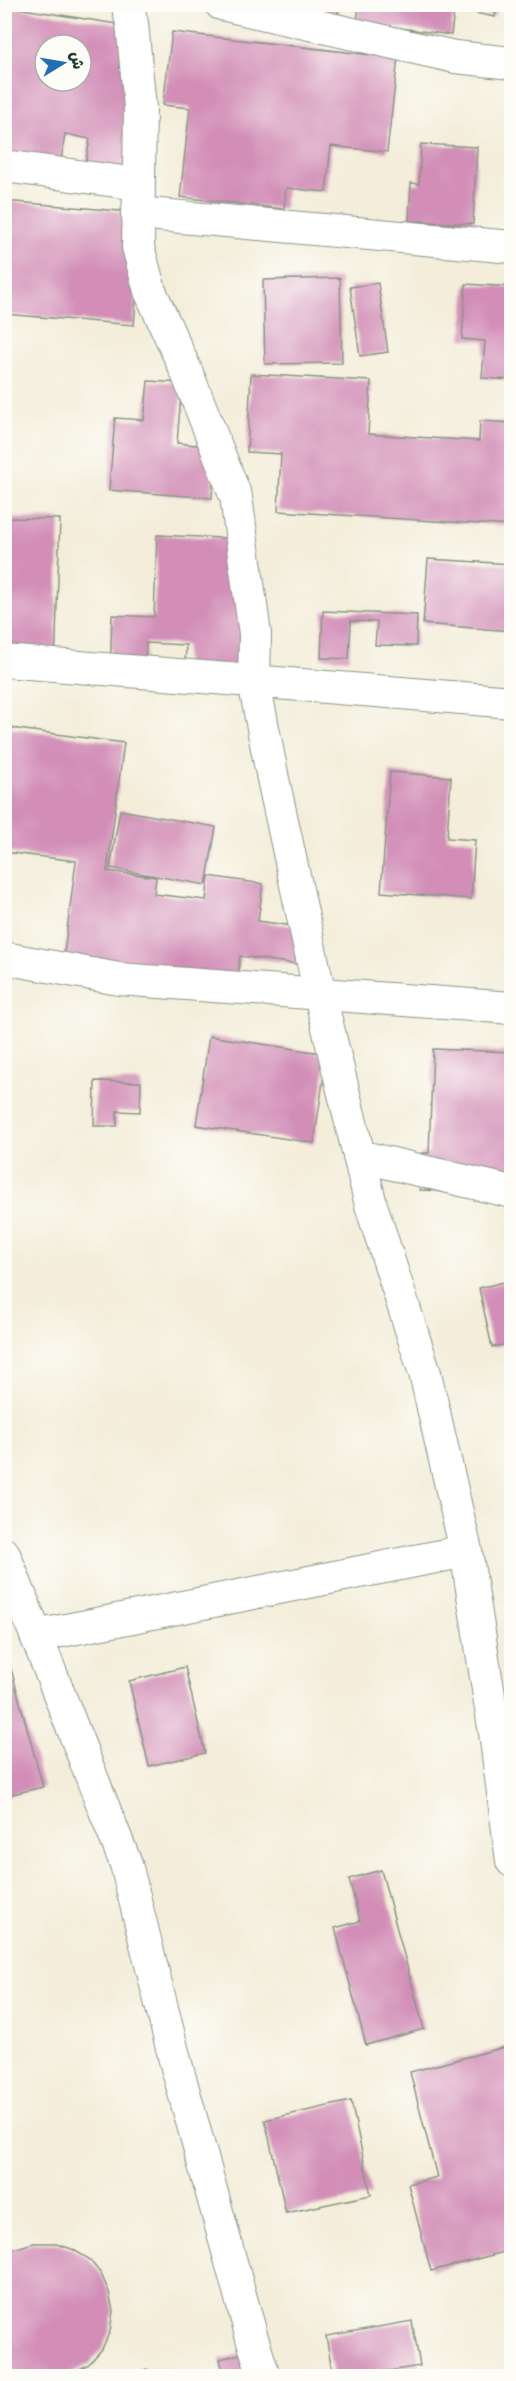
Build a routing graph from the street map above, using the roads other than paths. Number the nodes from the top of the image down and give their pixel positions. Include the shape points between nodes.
1 (128, 4) edge
2 (221, 4) edge
3 (333, 17) edge
4 (512, 63) edge
5 (4, 166) edge
6 (138, 199) junction
7 (512, 247) edge
8 (4, 661) edge
9 (254, 682) junction
10 (512, 702) edge
11 (4, 958) edge
12 (320, 995) junction
13 (512, 1008) edge
14 (359, 1156) junction
15 (512, 1192) edge
16 (466, 1551) junction
17 (4, 1554) edge
18 (36, 1636) junction
19 (512, 1861) edge
20 (264, 2376) edge

1 - 6 street via 140,108
2 - 3 street
3 - 4 street via 455,57
5 - 6 street
6 - 7 street
6 - 9 street via 138,247 150,291 236,497 255,634
8 - 9 street
9 - 10 street
9 - 12 street
11 - 12 street via 119,979
12 - 13 street
12 - 14 street
14 - 15 street
14 - 16 street via 371,1205 426,1372
16 - 18 street
16 - 19 street
17 - 18 street
18 - 20 street via 126,1864 178,2071

